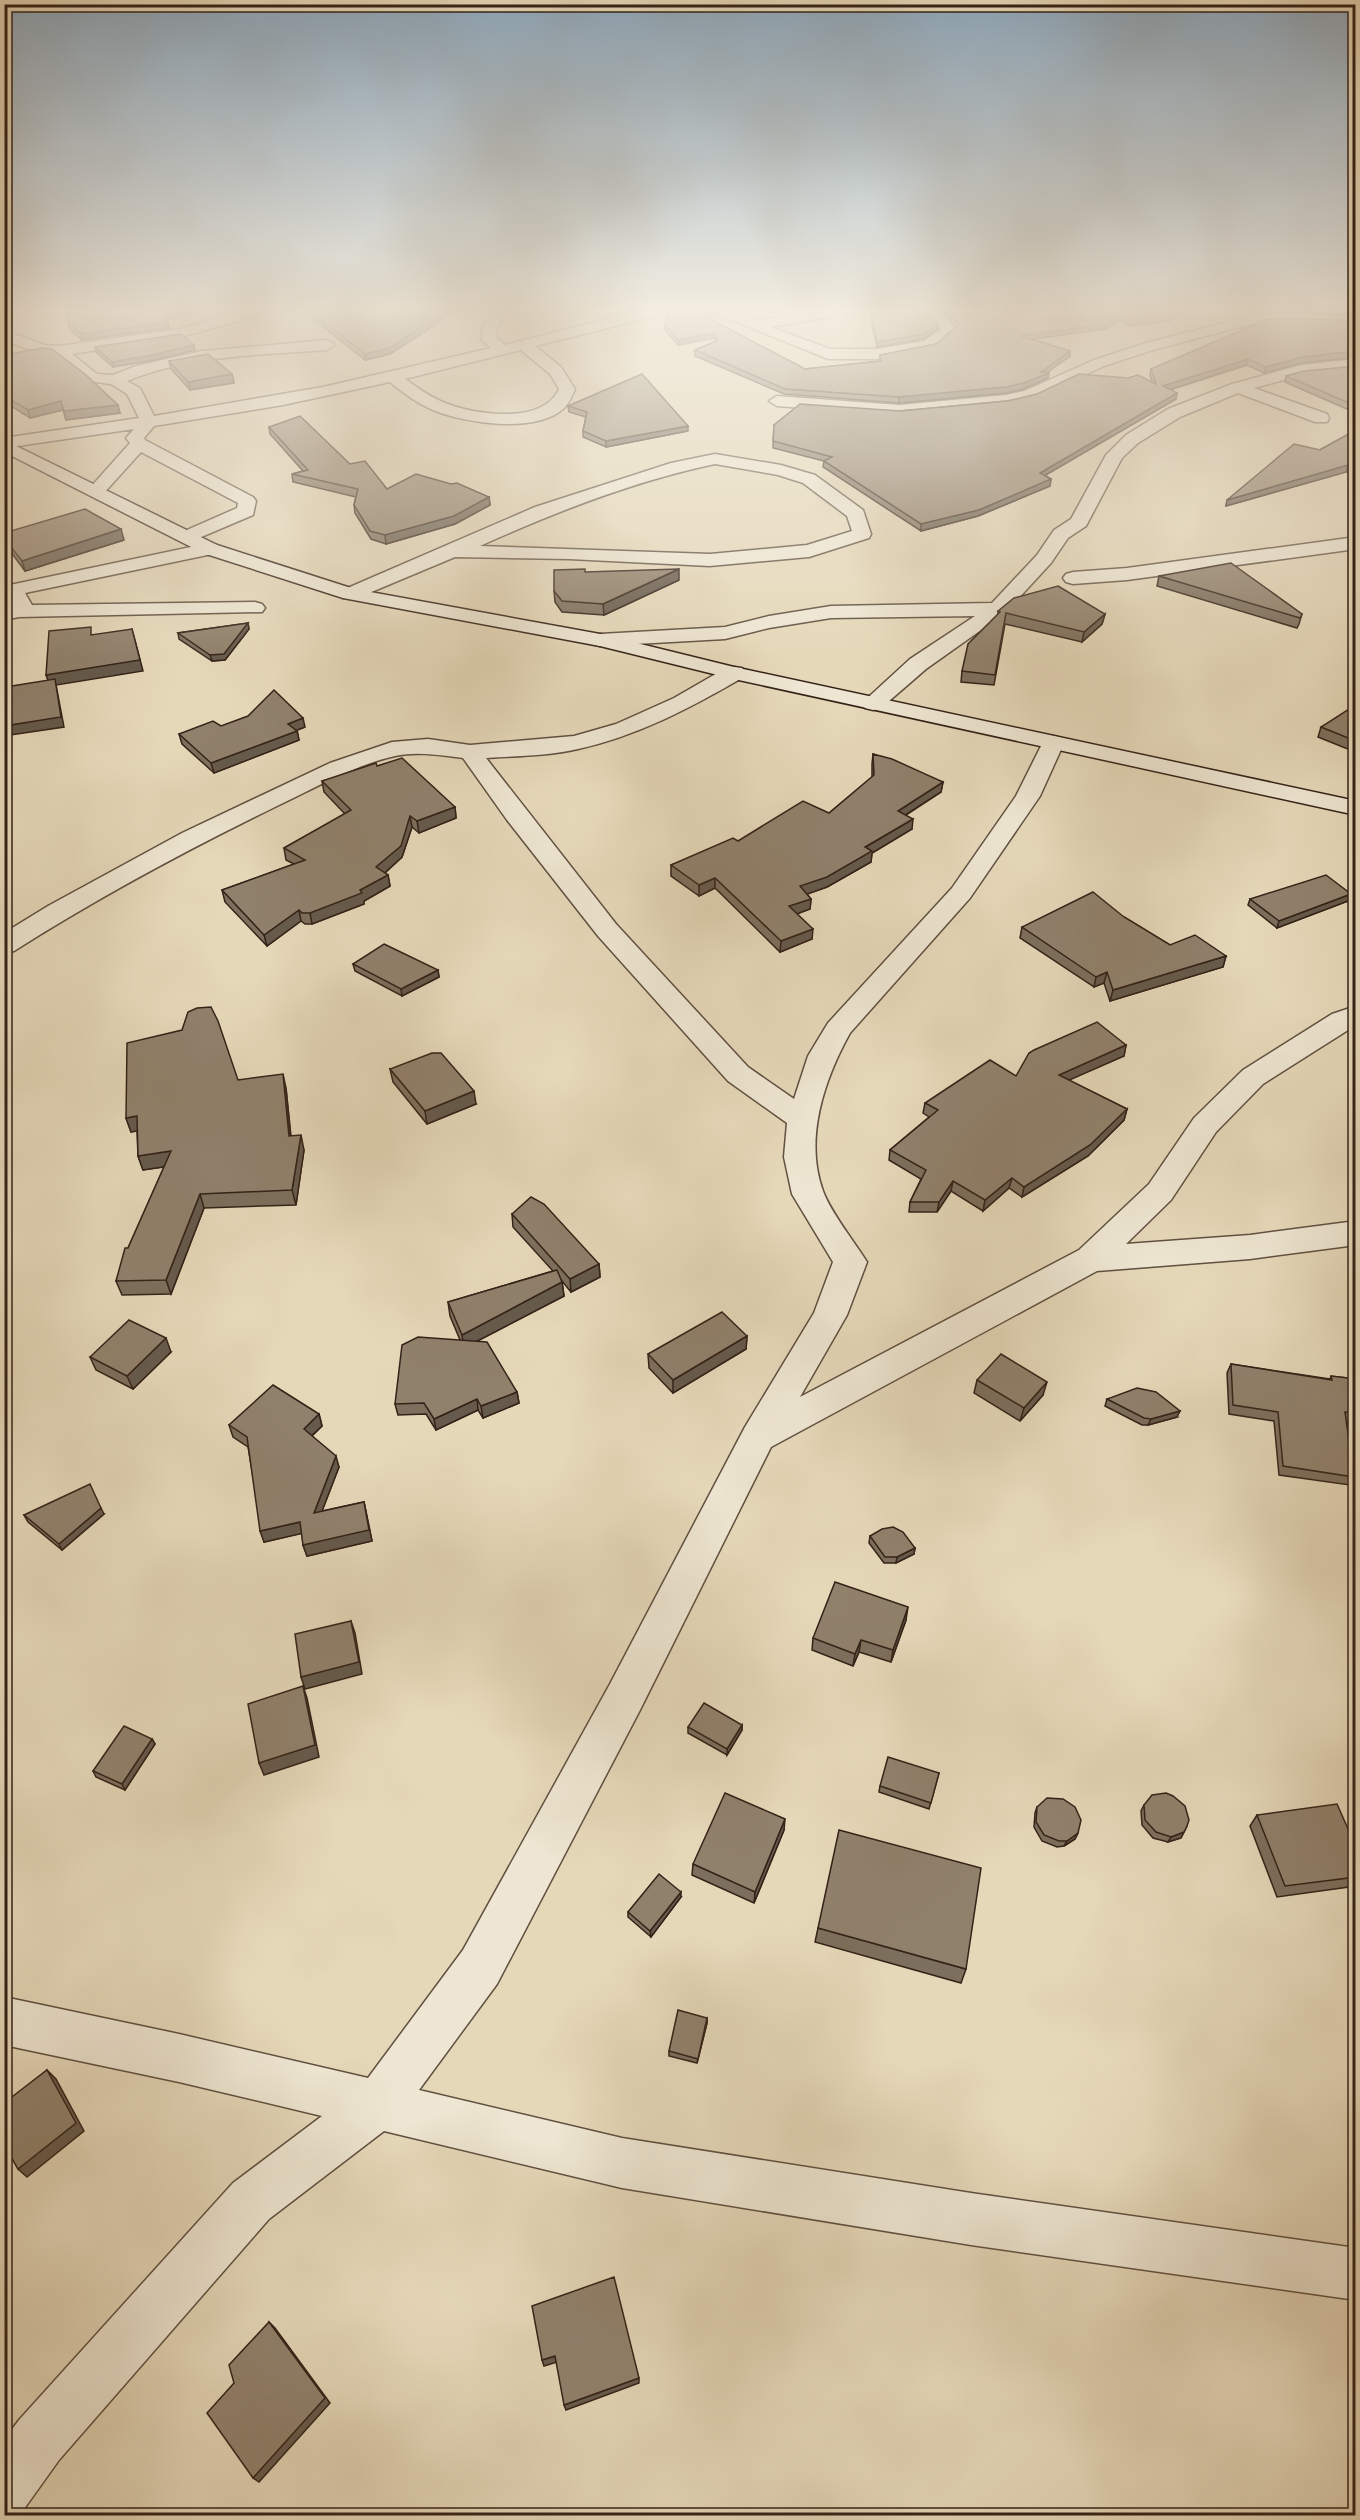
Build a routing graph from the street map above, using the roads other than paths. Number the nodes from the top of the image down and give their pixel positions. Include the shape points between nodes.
1 (131, 425) edge
2 (146, 425) edge
3 (1156, 425) edge
4 (4, 444) edge
5 (139, 444) junction
6 (97, 490) junction
7 (187, 537) junction
8 (1356, 543) edge
9 (210, 549) junction
10 (453, 551) junction
11 (1073, 578) dead end
12 (8, 591) edge
13 (350, 594) junction
14 (255, 608) dead end
15 (998, 609) junction
16 (12, 612) edge
17 (600, 640) junction
18 (734, 673) junction
19 (873, 703) junction
20 (1053, 743) junction
21 (470, 752) junction
22 (1356, 808) edge
23 (4, 945) edge
24 (1356, 1015) edge
25 (802, 1119) junction
26 (1356, 1233) edge
27 (1091, 1259) junction
28 (758, 1437) junction
29 (4, 2021) edge
30 (378, 2105) junction
31 (1356, 2274) edge
32 (4, 2489) edge

1 - 4 street
2 - 5 street via 135,438
3 - 15 street via 1116,455 1079,522 1061,534 1044,559
4 - 6 street
5 - 6 street
5 - 7 street via 247,501 246,511
6 - 7 street
7 - 9 street
8 - 11 street
9 - 12 street
9 - 13 street
10 - 10 street via 542,511 677,467 715,459 810,479 856,514 862,534 809,551 710,560
10 - 13 street
12 - 16 street via 22,604
13 - 17 street
14 - 16 street
15 - 17 street via 831,612 725,633
15 - 19 street via 918,664
17 - 18 street
18 - 19 street
18 - 21 street via 682,703 624,729 576,743
19 - 20 street
20 - 22 street
20 - 25 street via 1028,796 961,893 838,1029 823,1056
21 - 23 street via 428,746 392,749 338,768 191,838
21 - 25 street via 607,930 738,1074
24 - 27 street via 1252,1077 1205,1125 1160,1192
25 - 28 street via 799,1157 807,1194 850,1262 830,1315
26 - 27 street via 1250,1247
27 - 28 street
28 - 30 street via 480,1967
29 - 30 street
30 - 31 street via 622,2163 971,2220
30 - 32 street via 251,2201 39,2440

